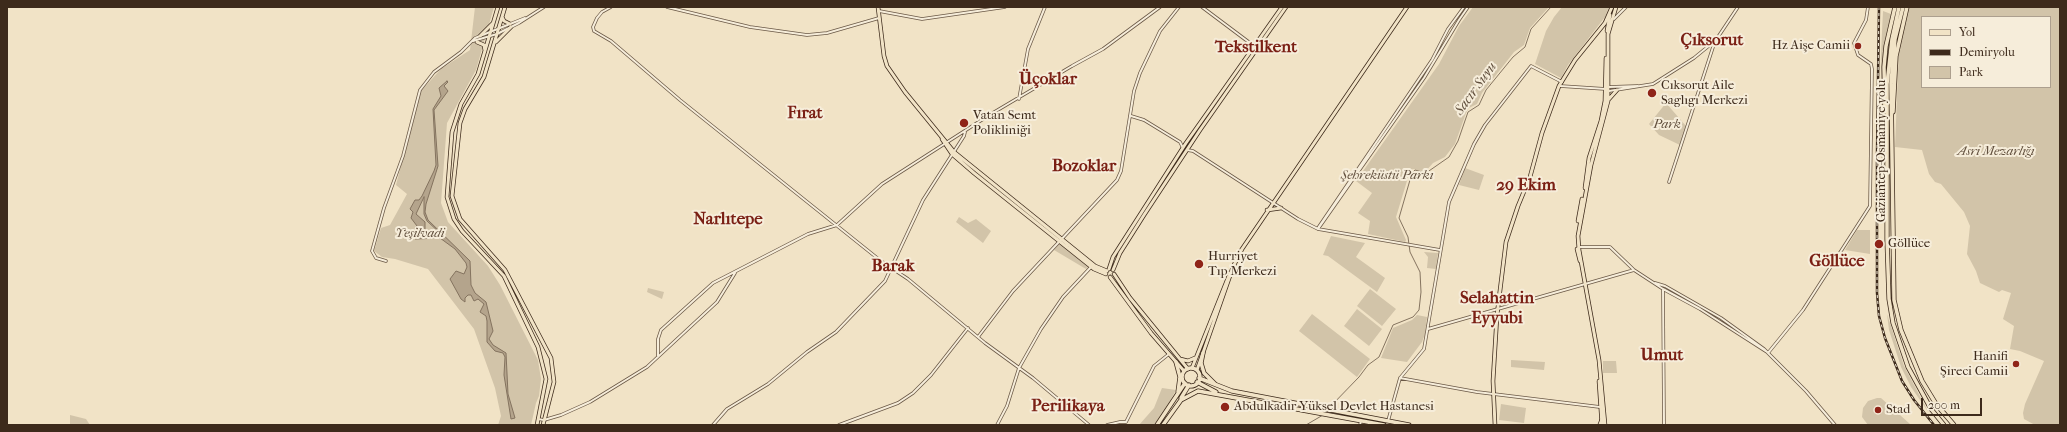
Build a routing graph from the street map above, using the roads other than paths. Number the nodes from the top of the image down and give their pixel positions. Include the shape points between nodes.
1 (498, 7) edge
2 (505, 7) edge
3 (544, 7) edge
4 (611, 7) edge
5 (667, 7) edge
6 (1005, 7) edge
7 (1045, 7) edge
8 (1160, 7) edge
9 (1179, 7) edge
10 (1202, 7) edge
11 (1282, 7) edge
12 (1286, 7) edge
13 (1406, 7) edge
14 (1464, 7) edge
15 (1468, 7) edge
16 (1612, 7) edge
17 (1616, 7) edge
18 (1626, 7) edge
19 (1738, 7) edge
20 (1868, 7) edge
21 (1895, 7) edge
22 (1899, 7) edge
23 (1903, 7) edge
24 (1907, 7) edge
25 (879, 9) edge
26 (502, 17) junction
27 (879, 18) junction
28 (1612, 20) junction
29 (494, 21) junction
30 (1605, 23) junction
31 (510, 25) junction
32 (1608, 28) junction
33 (499, 29) junction
34 (491, 32) junction
35 (497, 34) junction
36 (480, 36) junction
37 (489, 37) junction
38 (1716, 40) junction
39 (473, 42) junction
40 (477, 42) junction
41 (494, 45) junction
42 (1256, 47) junction
43 (485, 54) junction
44 (1560, 84) junction
45 (1643, 86) junction
46 (1608, 89) junction
47 (1617, 90) junction
48 (1019, 99) junction
49 (1608, 101) junction
50 (1131, 116) junction
51 (1892, 131) junction
52 (965, 132) junction
53 (1180, 142) junction
54 (1186, 143) junction
55 (946, 145) junction
56 (1888, 145) junction
57 (1191, 146) junction
58 (1183, 148) junction
59 (1187, 150) junction
60 (1193, 151) junction
61 (953, 153) junction
62 (1669, 182) dead end
63 (1273, 202) junction
64 (1281, 208) junction
65 (1268, 210) junction
66 (837, 225) junction
67 (1318, 229) junction
68 (1060, 240) junction
69 (1579, 247) junction
70 (1440, 250) junction
71 (386, 261) dead end
72 (1091, 267) junction
73 (892, 268) junction
74 (1233, 268) junction
75 (1634, 270) junction
76 (736, 272) junction
77 (1114, 272) junction
78 (1108, 273) junction
79 (1655, 283) junction
80 (1586, 284) junction
81 (1663, 290) junction
82 (1499, 309) junction
83 (968, 328) junction
84 (1428, 329) junction
85 (978, 337) junction
86 (1203, 353) junction
87 (1768, 353) junction
88 (1169, 354) junction
89 (1197, 354) junction
90 (658, 356) junction
91 (1180, 359) junction
92 (1176, 362) junction
93 (1019, 368) junction
94 (1188, 369) junction
95 (1197, 370) junction
96 (1400, 378) junction
97 (1198, 380) junction
98 (1187, 384) junction
99 (1219, 387) junction
100 (1220, 394) junction
101 (1493, 394) junction
102 (1175, 400) junction
103 (1176, 406) junction
104 (1600, 407) junction
105 (538, 419) junction
106 (544, 420) junction
107 (1602, 420) joint
108 (1388, 421) junction
109 (1362, 423) edge
110 (537, 425) edge
111 (543, 425) edge
112 (713, 425) edge
113 (839, 425) edge
114 (998, 425) edge
115 (1089, 425) edge
116 (1107, 425) edge
117 (1157, 425) edge
118 (1162, 425) edge
119 (1384, 425) edge
120 (1409, 425) edge
121 (1495, 425) edge
122 (1601, 425) edge
123 (1605, 425) edge
124 (1664, 425) edge
125 (1835, 425) edge
126 (1944, 425) edge
127 (1954, 425) edge

1 - 29 main road
2 - 26 main road
3 - 31 street
4 - 66 street via 597,18 592,27 594,30 611,41
5 - 27 street via 750,27 807,35
6 - 25 street via 922,19
7 - 48 street via 1028,49
8 - 48 street via 1103,49
9 - 50 street via 1160,31 1141,69 1134,91
10 - 42 street
11 - 42 main road
12 - 42 main road
13 - 63 main road
14 - 67 street via 1448,29 1432,60 1323,218
15 - 67 street via 1424,78
16 - 30 main road
16 - 32 main road
17 - 28 main road
18 - 28 street
19 - 38 street
20 - 87 street via 1866,20 1854,43 1858,55 1871,64 1872,69 1870,206 1803,310
21 - 56 highway via 1884,67
22 - 56 highway, Gaziantep-Osmaniye yolu via 1889,58
23 - 51 highway, Gaziantep-Osmaniye yolu via 1893,57
24 - 51 highway via 1896,56
25 - 27 main road
26 - 31 main road
26 - 33 main road
27 - 55 main road via 887,66
28 - 46 main road via 1608,34
29 - 34 main road
29 - 36 main road
30 - 32 main road
30 - 44 main road via 1575,60
31 - 33 street
31 - 35 street
31 - 41 main road
32 - 46 main road
33 - 34 street
33 - 35 main road
34 - 36 street
34 - 37 main road
35 - 37 street
35 - 41 main road
36 - 39 street
37 - 40 street
37 - 43 main road
38 - 45 street via 1669,76
38 - 62 street
39 - 40 street
39 - 71 street via 434,72 420,90 403,156 372,251 376,258
40 - 43 main road via 484,45
41 - 106 main road via 484,77 465,109 460,123 452,196 460,219 505,270 551,358 554,382
42 - 54 main road
42 - 57 main road
43 - 105 main road via 478,74 459,110 452,132 447,197 454,219 462,231 504,276 538,347 546,379
44 - 46 street
44 - 70 street via 1531,66 1488,121 1474,144 1451,194
44 - 82 main road via 1506,242
45 - 46 street
45 - 47 street
46 - 47 street
46 - 49 main road
46 - 80 main road via 1588,165 1577,230 1578,252
47 - 49 main road
48 - 52 street
49 - 69 main road via 1591,165 1579,228
50 - 53 street via 1144,120
50 - 68 street via 1117,180
51 - 127 highway, Gaziantep-Osmaniye yolu via 1894,300 1901,330 1916,370 1936,404
52 - 55 street
52 - 61 street
53 - 54 street
53 - 58 street
54 - 57 street
54 - 58 main road
55 - 61 main road
55 - 66 street via 882,184
56 - 126 highway, Gaziantep-Osmaniye yolu via 1887,275 1893,323 1899,345 1918,386
57 - 59 main road
57 - 60 street
58 - 59 street
58 - 78 main road via 1113,257
59 - 60 street
59 - 77 main road via 1120,253
60 - 63 street
61 - 68 main road
61 - 73 street via 923,200
63 - 64 street
63 - 65 main road
64 - 65 main road
64 - 67 street
65 - 74 main road via 1242,249
66 - 73 street
66 - 76 street via 808,234
67 - 70 street
68 - 72 main road
68 - 78 main road
68 - 85 street via 1014,291
69 - 75 street via 1610,247
69 - 80 main road
70 - 84 street
72 - 78 main road
72 - 93 street via 1050,314
73 - 83 street
73 - 112 street via 885,281 836,332 768,384 727,409
74 - 86 main road
74 - 89 main road
75 - 79 street
75 - 80 street
76 - 90 street via 718,302
76 - 90 street via 713,283 661,330
77 - 78 main road
77 - 78 main road
77 - 91 main road via 1130,298
78 - 88 main road
79 - 81 street
79 - 87 street via 1665,286 1721,318
80 - 82 street
80 - 104 main road via 1596,354
80 - 123 main road via 1599,360
81 - 87 street
81 - 124 street
82 - 84 street
82 - 101 main road
83 - 85 street
83 - 113 street via 938,367 913,393 898,403
84 - 96 street via 1424,349
85 - 93 street
86 - 95 main road
86 - 99 highway via 1204,373
87 - 125 street
88 - 92 main road
88 - 116 street via 1154,366 1126,422
89 - 91 main road via 1192,360
89 - 94 main road
90 - 106 street via 633,377 590,402
91 - 94 main road
92 - 94 main road
92 - 102 highway via 1180,378
93 - 114 street
93 - 115 street
94 - 95 highway
94 - 98 highway via 1183,378
95 - 97 highway
96 - 101 street
96 - 108 street
97 - 98 highway
97 - 99 highway
97 - 100 highway
98 - 102 highway
98 - 103 highway
99 - 108 highway
100 - 103 highway via 1202,391 1191,393
100 - 109 highway
101 - 104 street
101 - 121 main road
102 - 117 highway
103 - 118 highway
104 - 107 main road
105 - 106 street
105 - 110 main road
106 - 111 main road
107 - 122 highway
108 - 120 highway
109 - 119 highway

